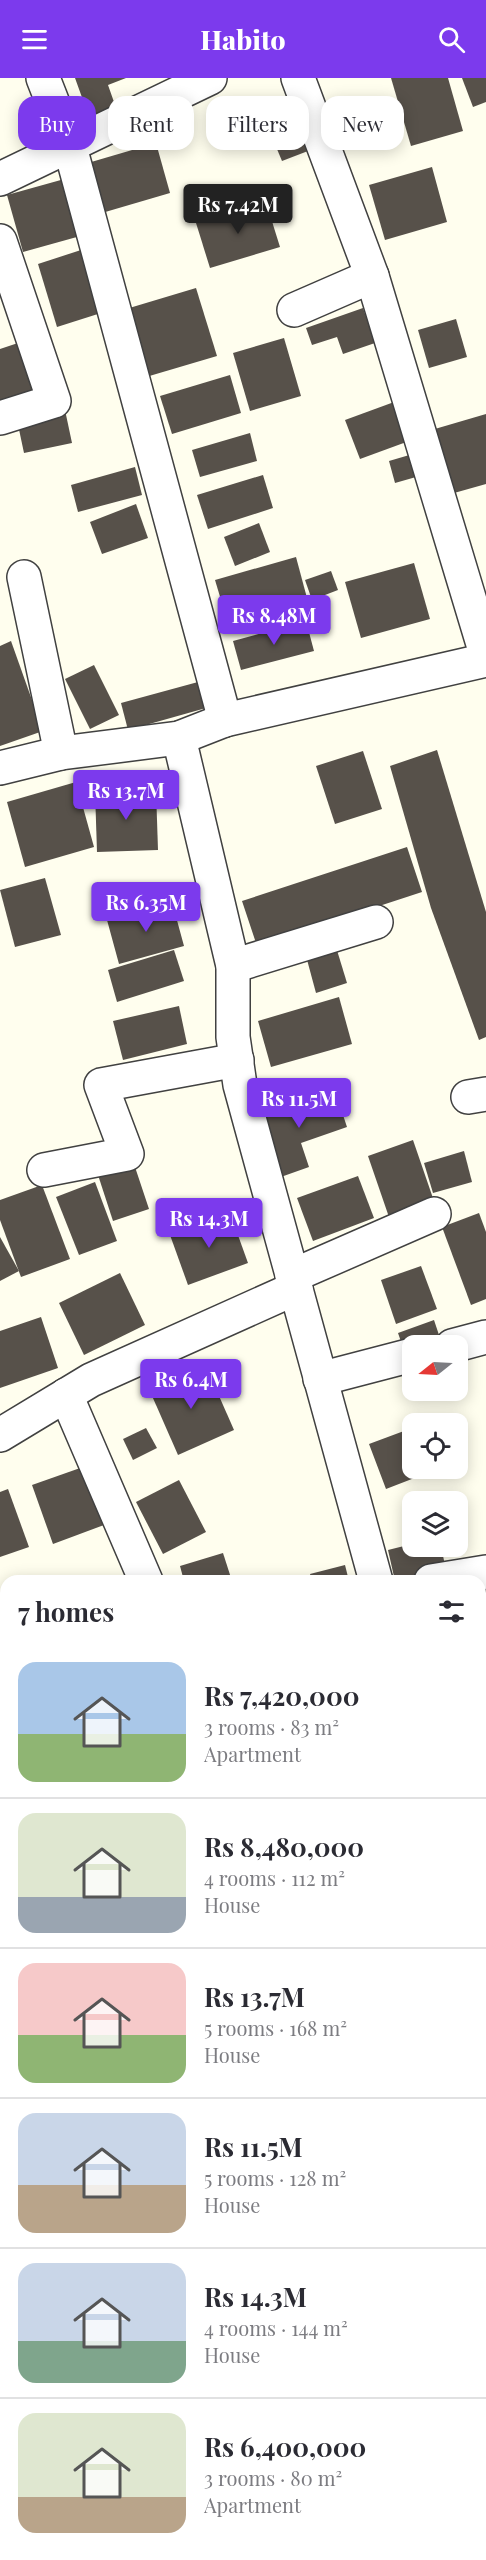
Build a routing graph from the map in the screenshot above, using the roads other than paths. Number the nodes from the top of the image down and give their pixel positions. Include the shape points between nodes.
1 (43, 78) edge
2 (210, 78) edge
3 (298, 78) edge
4 (50, 96) edge
5 (96, 134) edge
6 (63, 150) edge
7 (71, 150) edge
8 (0, 179) edge
9 (0, 241) edge
10 (372, 276) junction
11 (294, 310) dead end
12 (0, 418) edge
13 (24, 577) dead end
14 (486, 654) edge
15 (486, 660) edge
16 (225, 720) junction
17 (179, 738) junction
18 (61, 753) junction
19 (0, 768) edge
20 (376, 922) dead end
21 (233, 966) junction
22 (237, 1060) junction
23 (44, 1170) dead end
24 (434, 1215) dead end
25 (294, 1282) junction
26 (486, 1337) edge
27 (468, 1342) edge
28 (402, 1358) edge
29 (320, 1379) junction
30 (66, 1395) junction
31 (0, 1435) edge
32 (143, 1575) edge
33 (374, 1575) edge

1 - 4 street
2 - 5 street
3 - 10 street
6 - 8 street
7 - 16 street
9 - 12 street via 54,401
10 - 11 street
10 - 14 street
13 - 18 street
15 - 16 street
16 - 17 street
17 - 18 street
17 - 21 street
18 - 19 street
20 - 21 street
21 - 22 street
22 - 23 street via 101,1085 127,1154
22 - 25 street via 240,1085
24 - 25 street
25 - 29 street
25 - 30 street
26 - 27 street
28 - 29 street
29 - 33 street
30 - 31 street
30 - 32 street

